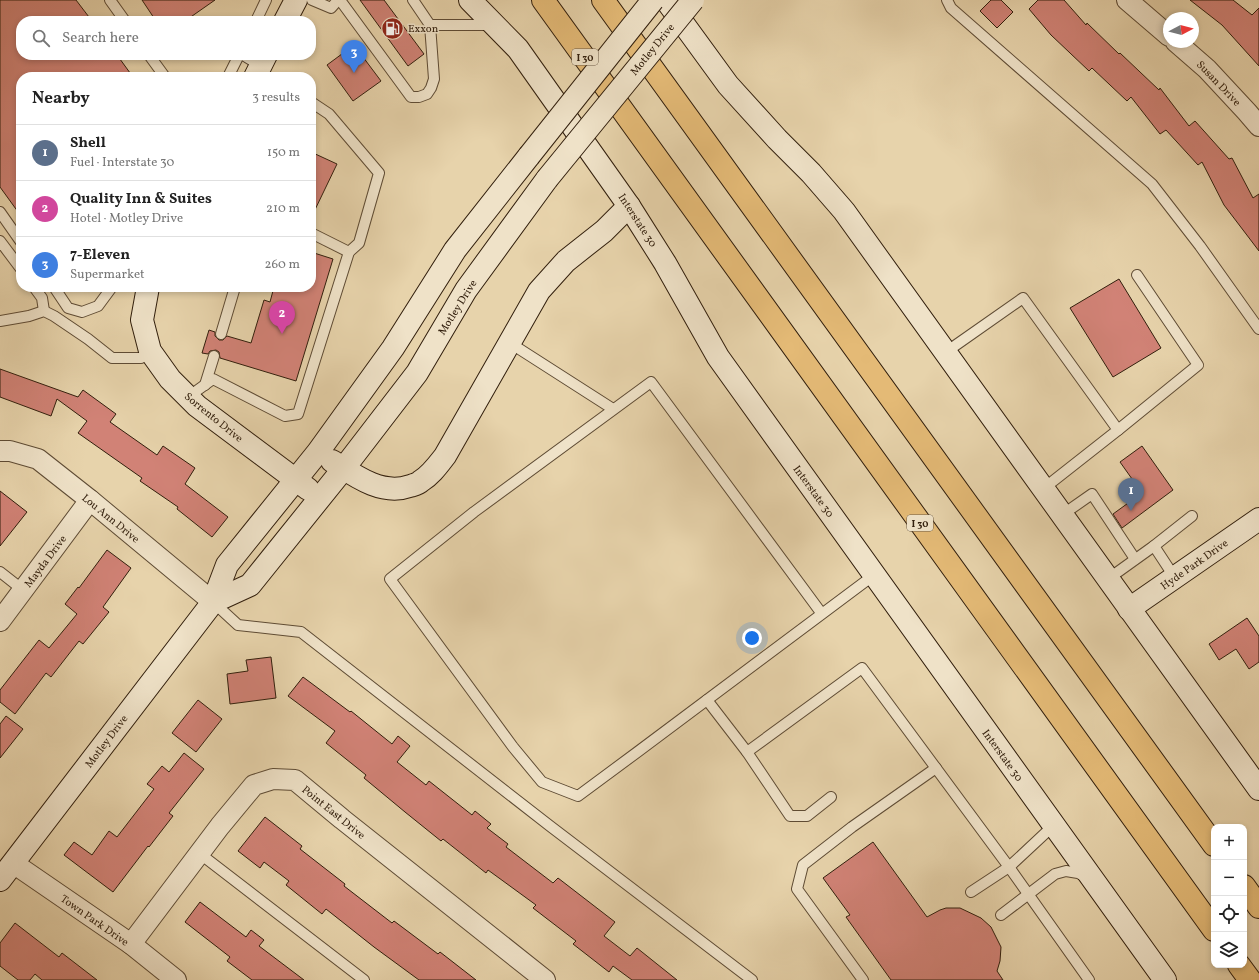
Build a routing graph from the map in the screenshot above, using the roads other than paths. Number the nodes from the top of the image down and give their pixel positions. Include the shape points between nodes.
1 (110, 0) edge
2 (266, 0) edge
3 (296, 0) edge
4 (312, 0) edge
5 (339, 0) edge
6 (413, 0) edge
7 (470, 0) edge
8 (543, 0) edge
9 (603, 0) edge
10 (653, 0) edge
11 (666, 0) edge
12 (692, 0) edge
13 (947, 0) edge
14 (1127, 0) edge
15 (121, 16) edge
16 (258, 16) edge
17 (288, 16) edge
18 (430, 25) junction
19 (494, 25) junction
20 (1163, 31) edge
21 (1183, 48) edge
22 (153, 60) edge
23 (236, 60) edge
24 (161, 72) edge
25 (230, 72) edge
26 (316, 105) edge
27 (1259, 126) edge
28 (629, 206) junction
29 (0, 212) edge
30 (16, 235) edge
31 (316, 236) edge
32 (0, 241) edge
33 (349, 252) junction
34 (16, 263) edge
35 (1137, 275) dead end
36 (38, 292) edge
37 (57, 292) edge
38 (108, 292) edge
39 (147, 292) edge
40 (234, 292) edge
41 (44, 311) junction
42 (0, 320) edge
43 (1259, 329) edge
44 (221, 334) dead end
45 (510, 343) junction
46 (150, 351) junction
47 (946, 352) junction
48 (214, 356) dead end
49 (196, 391) junction
50 (613, 409) junction
51 (1118, 430) junction
52 (0, 451) edge
53 (318, 452) junction
54 (344, 468) junction
55 (296, 480) junction
56 (1043, 489) junction
57 (320, 498) junction
58 (90, 500) junction
59 (1062, 515) junction
60 (1192, 516) dead end
61 (1259, 519) edge
62 (1154, 546) junction
63 (1135, 559) junction
64 (0, 572) edge
65 (874, 575) junction
66 (1175, 578) junction
67 (1108, 579) junction
68 (23, 590) junction
69 (212, 602) junction
70 (1129, 609) junction
71 (822, 614) junction
72 (0, 621) edge
73 (707, 700) junction
74 (747, 752) junction
75 (936, 768) junction
76 (1258, 786) edge
77 (831, 797) dead end
78 (1054, 825) junction
79 (1211, 841) edge
80 (199, 853) junction
81 (1009, 867) junction
82 (6, 872) edge
83 (1093, 880) junction
84 (1247, 890) edge
85 (971, 892) dead end
86 (1029, 895) junction
87 (1259, 907) edge
88 (1001, 915) dead end
89 (1211, 926) edge
90 (131, 944) junction
91 (1241, 968) edge
92 (176, 980) edge
93 (364, 980) edge
94 (545, 980) edge
95 (752, 980) edge
96 (863, 980) edge
97 (1089, 980) edge
98 (1165, 980) edge
99 (1250, 980) edge

1 - 15 lane
2 - 16 lane
3 - 17 main road
4 - 5 lane via 331,8
5 - 18 lane via 411,97 427,94 434,79
6 - 18 lane
7 - 19 main road, Interstate 30
8 - 89 highway, I 30
9 - 79 highway
10 - 53 main road, Motley Drive, bridge via 455,250 393,348
11 - 47 main road via 728,85 844,211
12 - 54 main road, Motley Drive, bridge via 547,179 466,290 417,373
13 - 43 lane via 951,8 1152,184
14 - 20 street
18 - 19 lane
19 - 28 main road, Interstate 30 via 518,49
21 - 27 street, Susan Drive via 1207,69
22 - 24 lane
23 - 25 lane
26 - 33 lane via 329,114 379,173 359,243
28 - 45 main road via 604,231 566,261 539,292
28 - 65 main road, Interstate 30 via 718,357
29 - 30 lane
31 - 33 lane
32 - 34 lane
33 - 49 lane via 298,414 285,416 213,379
35 - 51 lane via 1198,365
36 - 41 lane via 42,298
37 - 38 lane via 68,308 82,312 98,306
39 - 46 main road, Sorrento Drive via 142,320
40 - 44 lane
41 - 42 lane
41 - 46 lane via 112,358 141,358
45 - 50 lane
45 - 54 main road via 445,456 420,482 403,488 387,488 371,484
46 - 49 main road, Sorrento Drive via 170,379
47 - 51 lane via 1024,298
47 - 56 main road
48 - 49 lane
49 - 55 main road, Sorrento Drive via 197,406
50 - 71 lane via 651,382
50 - 73 lane via 474,512 390,580 513,747 542,782 570,793 578,796
51 - 56 lane
52 - 58 street, Lou Ann Drive via 10,451 38,459
53 - 54 main road
53 - 55 main road, Motley Drive
54 - 57 main road, Motley Drive
55 - 57 main road, Sorrento Drive
55 - 69 main road, Motley Drive via 227,565
56 - 59 main road
57 - 69 main road, Motley Drive via 250,585
58 - 68 street, Mayda Drive
58 - 69 street, Lou Ann Drive
59 - 63 lane via 1092,494
59 - 67 main road
60 - 62 lane
61 - 66 main road, Hyde Park Drive
62 - 63 lane
62 - 66 lane
63 - 67 lane
64 - 68 lane
65 - 71 lane
65 - 78 main road, Interstate 30
66 - 70 main road, Hyde Park Drive
67 - 70 main road
68 - 72 street, Mayda Drive
69 - 82 main road, Motley Drive
69 - 95 lane via 238,625 301,632
70 - 76 main road
71 - 73 lane
73 - 74 lane
74 - 75 lane via 862,668
74 - 77 lane via 790,816 807,816
75 - 81 lane
75 - 96 lane via 803,865 797,889
78 - 81 lane
78 - 83 main road, Interstate 30
80 - 90 street, Point East Drive
80 - 93 lane
80 - 94 street, Point East Drive via 254,785 273,779 295,780
81 - 85 lane
81 - 86 lane
82 - 90 street, Town Park Drive
83 - 86 lane via 1066,871 1055,874
83 - 98 main road, Interstate 30
84 - 87 highway
86 - 88 lane
86 - 97 lane
90 - 92 street, Town Park Drive
91 - 99 highway

